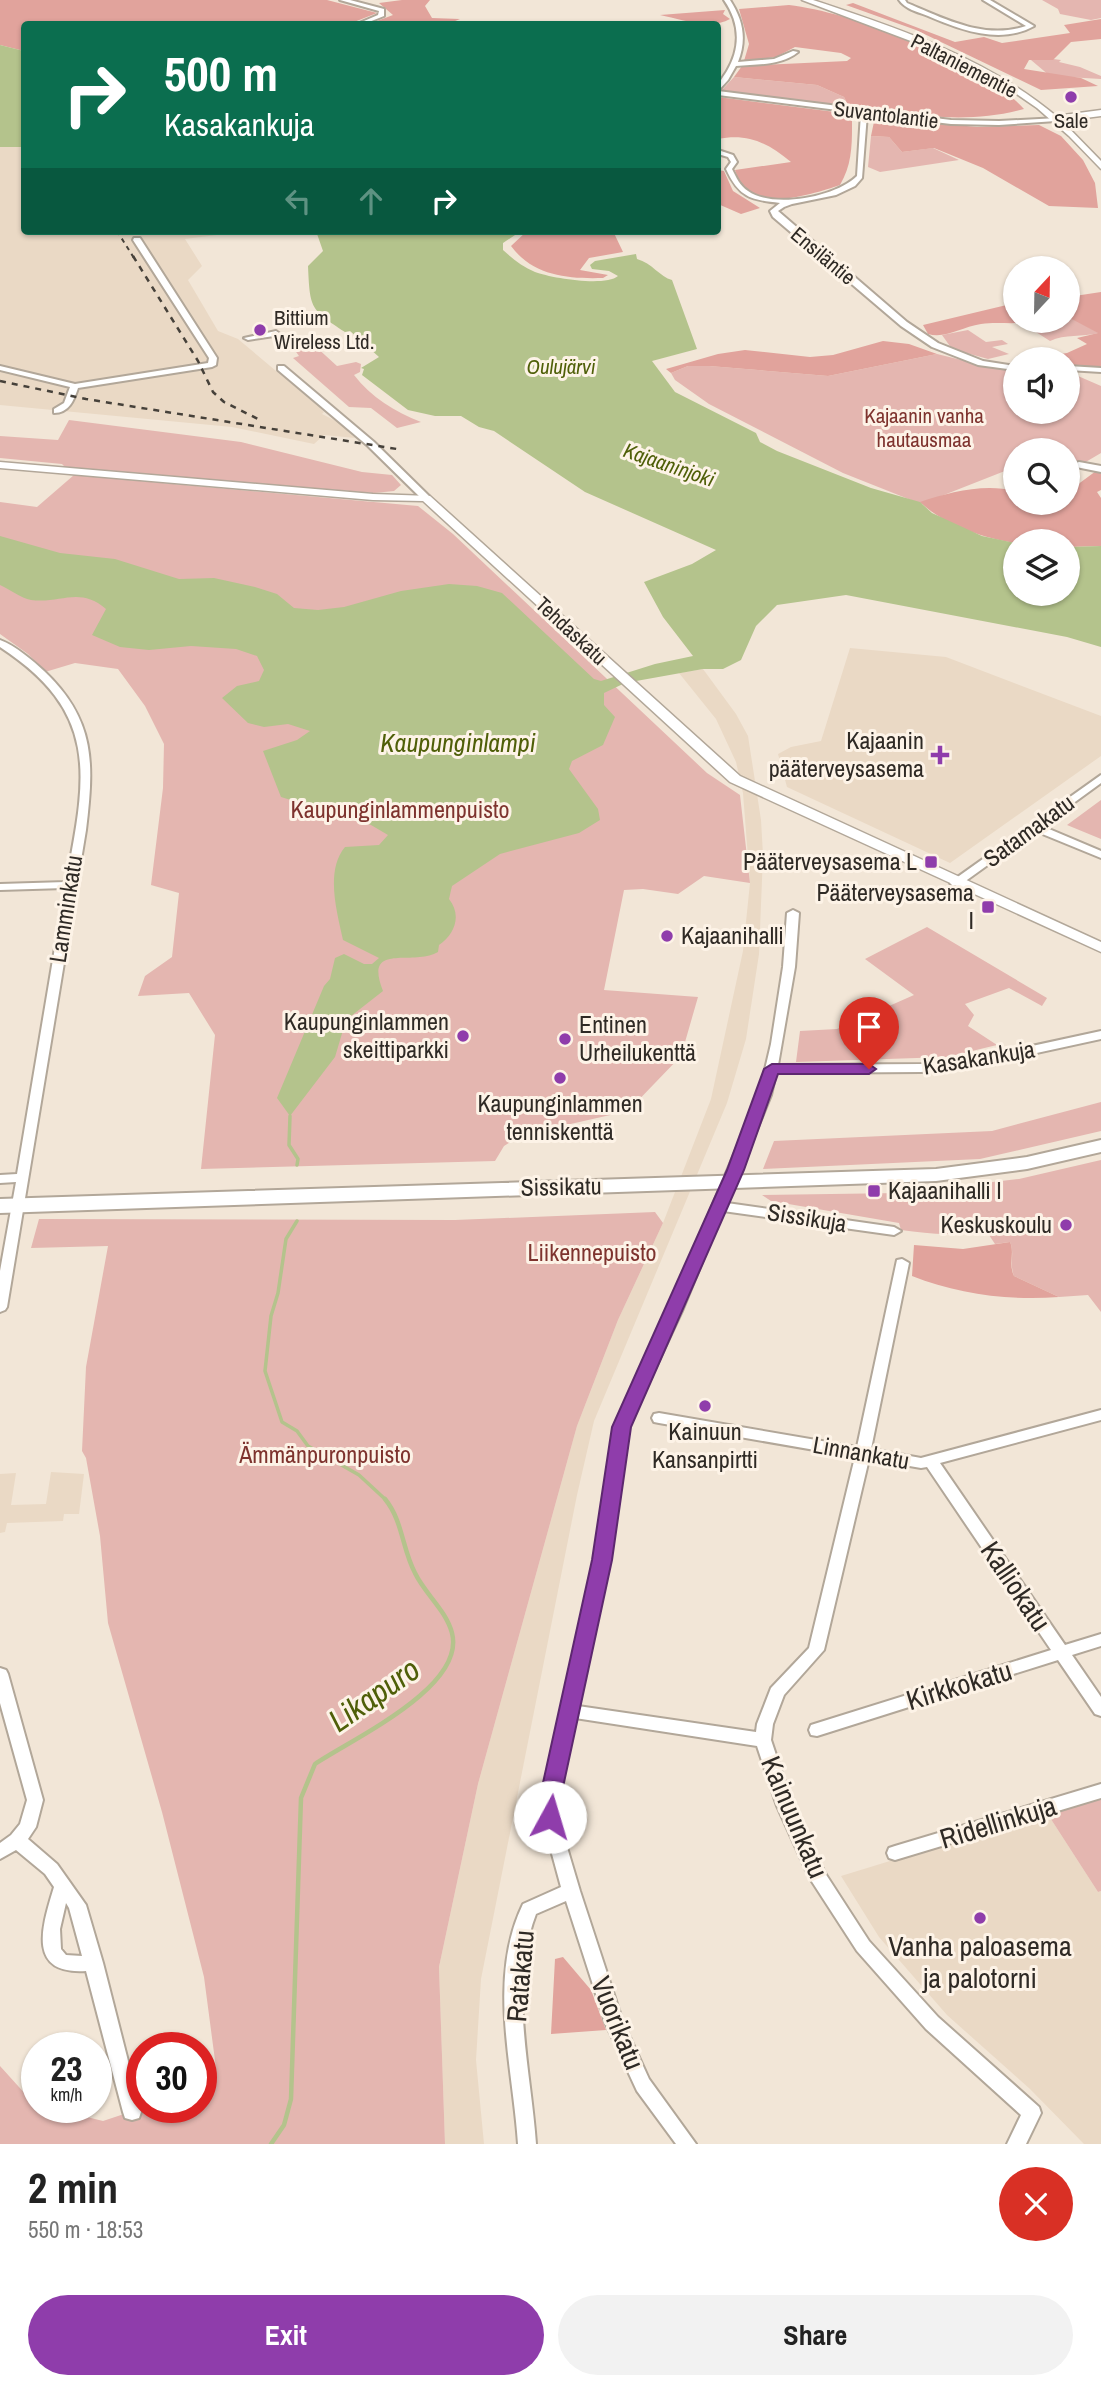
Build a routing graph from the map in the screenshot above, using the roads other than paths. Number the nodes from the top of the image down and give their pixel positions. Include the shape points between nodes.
1 (343, 0) edge
2 (727, 0) edge
3 (806, 0) edge
4 (830, 0) edge
5 (902, 0) edge
6 (986, 0) edge
7 (816, 3) junction
8 (368, 21) edge
9 (795, 52) dead end
10 (735, 64) junction
11 (721, 86) edge
12 (721, 91) edge
13 (864, 112) junction
14 (1101, 113) edge
15 (1056, 119) junction
16 (721, 153) edge
17 (1101, 166) edge
18 (721, 168) edge
19 (729, 169) junction
20 (755, 199) junction
21 (789, 202) junction
22 (774, 211) junction
23 (137, 240) dead end
24 (248, 338) dead end
25 (292, 347) dead end
26 (1003, 366) edge
27 (0, 368) edge
28 (281, 368) dead end
29 (1080, 369) edge
30 (1101, 370) edge
31 (75, 386) junction
32 (57, 411) dead end
33 (0, 465) edge
34 (1080, 465) edge
35 (1101, 469) edge
36 (426, 498) junction
37 (0, 643) edge
38 (1101, 778) edge
39 (1035, 827) junction
40 (1101, 855) edge
41 (956, 883) junction
42 (70, 885) junction
43 (0, 887) edge
44 (793, 913) dead end
45 (1101, 948) edge
46 (1101, 1035) edge
47 (772, 1069) junction
48 (1101, 1146) edge
49 (22, 1178) junction
50 (0, 1179) edge
51 (730, 1182) junction
52 (9, 1206) edge
53 (719, 1206) junction
54 (894, 1231) dead end
55 (902, 1264) dead end
56 (0, 1307) edge
57 (1101, 1415) edge
58 (659, 1418) dead end
59 (863, 1453) junction
60 (931, 1462) junction
61 (1101, 1640) edge
62 (1062, 1653) junction
63 (0, 1674) edge
64 (1101, 1710) edge
65 (569, 1711) junction
66 (817, 1730) dead end
67 (763, 1740) junction
68 (1101, 1791) edge
69 (17, 1840) junction
70 (0, 1852) edge
71 (895, 1853) dead end
72 (63, 1885) junction
73 (571, 1891) junction
74 (94, 1963) junction
75 (126, 2088) edge
76 (527, 2144) edge
77 (687, 2144) edge
78 (1016, 2144) edge

1 - 8 street via 382,10 381,16
2 - 10 street via 736,10 741,32
3 - 7 street, Paltaniementie
4 - 7 street
5 - 6 street via 975,31 1031,26
7 - 15 street, Paltaniementie via 941,51
9 - 10 street via 777,60
10 - 11 street
12 - 13 street, Suvantolantie
13 - 15 street, Suvantolantie via 965,123
13 - 21 street, Ensiläntie via 860,177 855,183
14 - 15 street
15 - 17 street, Paltaniementie
16 - 19 street via 734,162
18 - 19 street
19 - 20 street via 737,188
20 - 21 street
20 - 22 street
21 - 22 street, Ensiläntie
22 - 26 street, Ensiläntie via 904,324 935,345
23 - 31 street via 214,358 212,365
24 - 25 street via 276,333
27 - 31 street
28 - 36 street
29 - 30 street
31 - 32 street via 68,404
33 - 36 street
34 - 35 street
36 - 41 street, Tehdaskatu via 734,779
37 - 42 street, Lamminkatu via 54,687 74,716 82,738 87,762 85,790
38 - 39 street, Satamakatu
39 - 40 street
39 - 41 street, Satamakatu
41 - 45 street, Tehdaskatu
42 - 43 street
42 - 49 street, Lamminkatu
44 - 47 street
46 - 47 street, Kasakankuja via 921,1068
47 - 51 street
48 - 51 main road, Sissikatu via 1027,1163 936,1175
49 - 50 street
49 - 52 street, Lamminkatu
51 - 52 main road, Sissikatu
51 - 53 street
52 - 56 street, Lamminkatu
53 - 54 street, Sissikuja
53 - 65 street via 621,1427 602,1560
55 - 59 street, Kainuunkatu
57 - 60 street, Linnankatu
58 - 59 street, Linnankatu
59 - 60 street, Linnankatu
59 - 67 street, Kainuunkatu via 816,1650 777,1692
60 - 62 street, Kalliokatu
61 - 62 street, Kirkkokatu
62 - 64 street, Kalliokatu
62 - 66 street, Kirkkokatu
63 - 69 street via 34,1800 28,1827
65 - 67 street
65 - 73 street via 550,1817
67 - 78 street, Kainuunkatu via 785,1806 818,1877 863,1946 932,2023 1032,2113
68 - 71 street, Ridellinkuja
69 - 70 street
69 - 72 street via 51,1868
72 - 74 street via 77,1905
72 - 74 street via 50,1929 52,1951 69,1966
73 - 76 street, Ratakatu via 529,1909 518,1940 514,2037
73 - 77 street, Vuorikatu via 614,2022 643,2085
74 - 75 street

